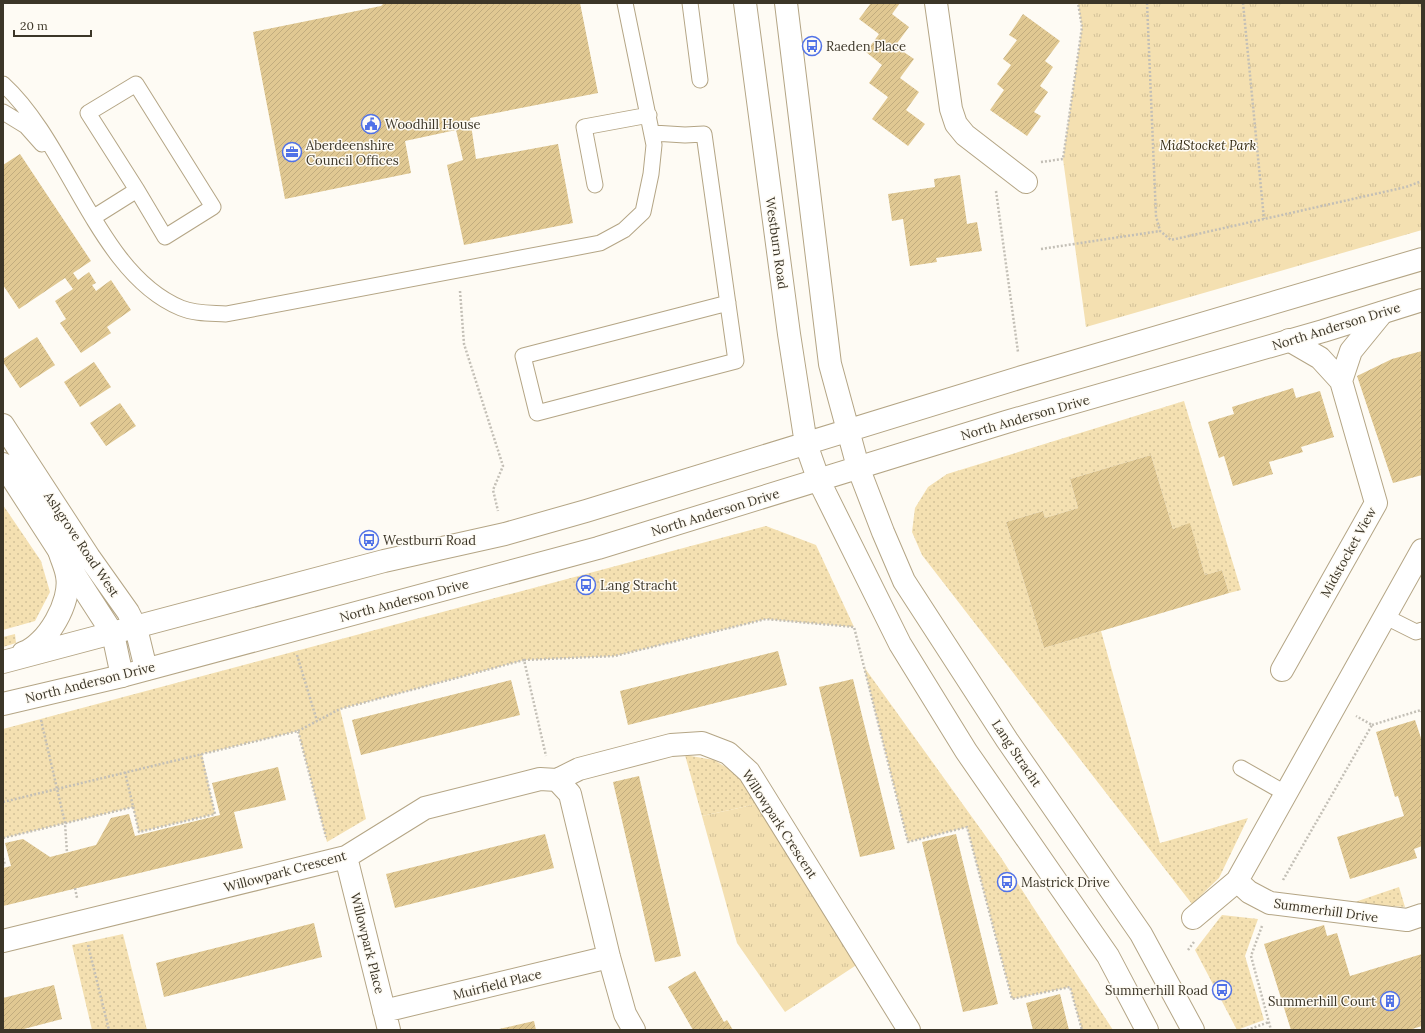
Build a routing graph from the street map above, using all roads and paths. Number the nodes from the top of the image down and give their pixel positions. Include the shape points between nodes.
1 (625, 3) edge
2 (690, 3) edge
3 (745, 3) edge
4 (786, 3) edge
5 (936, 3) edge
6 (1078, 3) edge
7 (1147, 3) edge
8 (1243, 3) edge
9 (700, 80) dead end
10 (3, 84) edge
11 (3, 112) edge
12 (649, 115) junction
13 (653, 133) junction
14 (992, 157) junction
15 (1422, 181) edge
16 (1026, 182) joint
17 (75, 185) junction
18 (594, 185) dead end
19 (136, 190) junction
20 (94, 217) junction
21 (1264, 219) junction
22 (1160, 231) junction
23 (1041, 249) dead end
24 (1422, 259) edge
25 (459, 268) junction
26 (1422, 300) edge
27 (728, 303) junction
28 (1382, 313) junction
29 (1289, 340) junction
30 (1022, 377) junction
31 (1341, 381) junction
32 (3, 425) edge
33 (847, 431) junction
34 (806, 444) junction
35 (3, 464) edge
36 (858, 467) junction
37 (819, 481) junction
38 (493, 490) dead end
39 (59, 550) junction
40 (1422, 550) edge
41 (1384, 616) junction
42 (136, 628) junction
43 (1422, 630) edge
44 (290, 631) junction
45 (112, 634) junction
46 (524, 660) junction
47 (3, 661) edge
48 (146, 668) junction
49 (1282, 670) dead end
50 (122, 676) junction
51 (36, 696) junction
52 (3, 704) edge
53 (1335, 704) junction
54 (1422, 712) edge
55 (317, 721) junction
56 (1372, 725) junction
57 (298, 731) junction
58 (201, 754) junction
59 (548, 761) dead end
60 (1241, 768) dead end
61 (125, 772) junction
62 (557, 780) junction
63 (57, 788) junction
64 (1284, 793) junction
65 (3, 802) edge
66 (133, 807) junction
67 (65, 823) junction
68 (3, 838) edge
69 (327, 842) dead end
70 (67, 852) dead end
71 (346, 857) junction
72 (3, 858) edge
73 (3, 865) edge
74 (1236, 881) junction
75 (1270, 903) junction
76 (1422, 915) edge
77 (1193, 918) dead end
78 (3, 941) edge
79 (87, 942) dead end
80 (609, 957) junction
81 (387, 1021) edge
82 (1269, 1022) junction
83 (109, 1030) edge
84 (634, 1030) edge
85 (909, 1030) edge
86 (1082, 1030) edge
87 (1147, 1030) edge
88 (1193, 1030) edge
89 (1247, 1030) edge
90 (1271, 1030) edge

1 - 12 lane
2 - 9 lane
3 - 34 main road, Westburn Road
4 - 33 main road via 830,364
5 - 14 main road via 956,124 965,135
6 - 16 path via 1082,27 1063,158 1038,162
7 - 22 path via 1156,216
8 - 21 path
10 - 17 lane via 30,111
11 - 17 lane via 26,126 54,156
12 - 13 lane
12 - 18 lane via 584,127
13 - 25 lane via 651,174 643,212 624,230 600,243
13 - 27 lane via 704,134
14 - 16 main road
14 - 30 path
15 - 21 path via 1406,187
17 - 20 lane
19 - 19 lane via 88,113 136,84 213,208 165,237
19 - 20 lane
20 - 25 lane via 129,271 153,292 182,308 203,313 226,314
21 - 22 path via 1171,240
22 - 23 path
24 - 30 main road
25 - 38 path via 464,344 503,466
26 - 28 main road, North Anderson Drive
27 - 27 lane via 736,361 536,413 523,356
28 - 29 main road, North Anderson Drive
28 - 31 main road via 1351,351
29 - 31 main road, Midstocket View via 1320,358
29 - 36 main road, North Anderson Drive
30 - 33 main road
31 - 49 main road, Midstocket View via 1376,503
32 - 42 main road, Ashgrove Road West via 128,612
33 - 34 main road
33 - 36 main road
34 - 37 main road, Westburn Road
34 - 42 main road via 505,534 384,561
35 - 39 main road, Ashgrove Road West
36 - 37 main road, North Anderson Drive
36 - 88 main road, Lang Stracht via 904,580 1007,740 1141,934
37 - 44 main road, North Anderson Drive via 598,548
37 - 87 main road via 900,644 966,751 1108,956
39 - 45 main road, Ashgrove Road West
39 - 47 main road via 68,577 67,596 61,612 47,634 27,652
40 - 41 main road
41 - 43 lane via 1416,632
41 - 53 main road
42 - 45 main road
42 - 48 main road, Ashgrove Road West
44 - 48 main road, North Anderson Drive
44 - 55 path
45 - 47 main road
45 - 50 main road, Ashgrove Road West
46 - 55 path via 340,710
46 - 59 path
46 - 86 path via 615,656 766,619 854,627 908,842 966,827 1012,999 1070,987
48 - 50 main road, North Anderson Drive
50 - 51 main road, North Anderson Drive
51 - 52 main road, North Anderson Drive
51 - 63 path
53 - 56 path
53 - 64 main road
54 - 56 path
55 - 57 path
56 - 75 path
57 - 58 path
57 - 69 path
58 - 61 path
58 - 66 path via 215,814 139,832
60 - 64 lane
61 - 63 path
61 - 66 path
62 - 71 main road, Willowpark Crescent via 540,779 425,808
62 - 80 main road via 570,794
62 - 85 main road, Willowpark Crescent via 579,770 672,745 702,744 728,753 749,772
63 - 65 path
63 - 67 path
64 - 74 main road
66 - 67 path
67 - 68 path
67 - 70 path
71 - 78 main road, Willowpark Crescent
71 - 81 main road, Willowpark Place
72 - 73 path
74 - 75 main road, Summerhill Drive via 1249,892
74 - 77 main road
75 - 76 main road, Summerhill Drive via 1407,920
75 - 82 path via 1252,956
79 - 83 path
80 - 81 main road, Muirfield Place
80 - 84 main road via 625,1014
82 - 89 path
82 - 90 path

